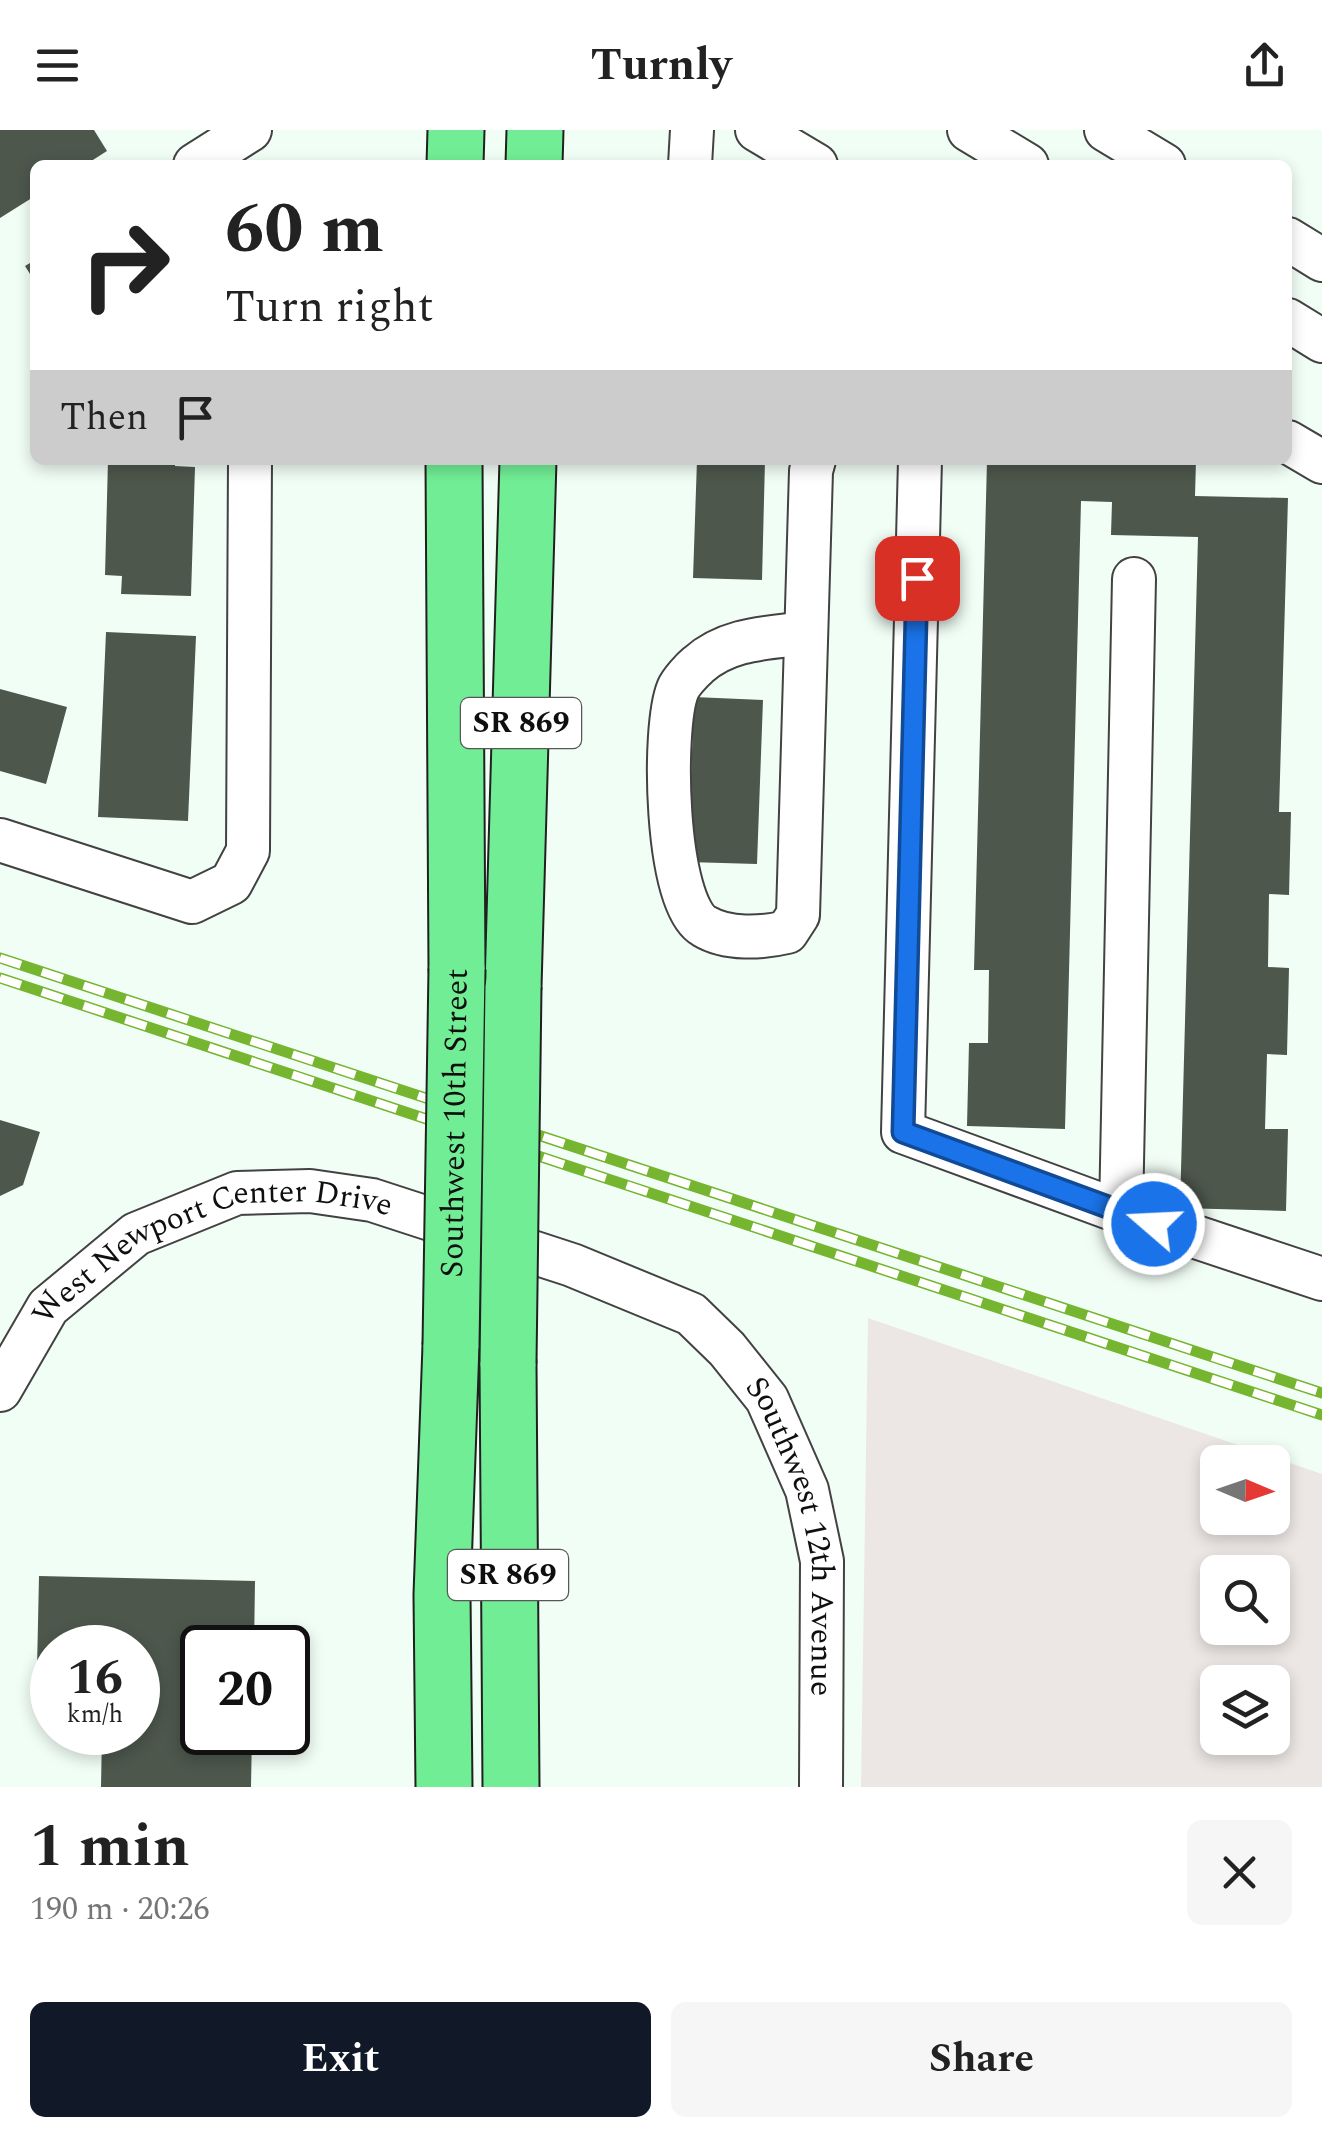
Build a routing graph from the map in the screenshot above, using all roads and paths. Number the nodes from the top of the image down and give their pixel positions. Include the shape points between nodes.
1 (251, 130) edge
2 (456, 130) edge
3 (535, 130) edge
4 (692, 130) edge
5 (757, 130) edge
6 (969, 130) edge
7 (1115, 132) edge
8 (203, 160) edge
9 (251, 160) edge
10 (455, 160) edge
11 (534, 160) edge
12 (690, 160) edge
13 (808, 160) edge
14 (1012, 160) edge
15 (1157, 160) edge
16 (1292, 241) edge
17 (1322, 260) edge
18 (1292, 322) edge
19 (1322, 340) edge
20 (1292, 444) edge
21 (1322, 462) edge
22 (250, 465) edge
23 (454, 465) edge
24 (528, 465) edge
25 (813, 465) edge
26 (920, 465) edge
27 (1134, 578) dead end
28 (806, 633) junction
29 (0, 840) edge
30 (1121, 1212) junction
31 (1322, 1279) edge
32 (691, 1314) joint
33 (0, 1390) edge
34 (444, 1787) edge
35 (511, 1787) edge
36 (821, 1787) edge

1 - 8 street
1 - 9 street
2 - 10 main road
3 - 11 main road
4 - 12 street
5 - 13 street
6 - 14 street
7 - 15 street
16 - 17 street
18 - 19 street
20 - 21 street
22 - 29 street via 248,851 230,883 192,902
23 - 34 main road, Southwest 10th Street / SR 869, bridge via 457,968 442,1595
24 - 35 main road, Southwest 10th Street / SR 869, bridge via 508,1363
25 - 28 street
26 - 30 street via 903,1132
27 - 30 street
28 - 28 street via 798,915 786,932 769,936 703,926 687,908 676,868 670,749 678,689 699,664 739,641
30 - 31 street
32 - 33 street, West Newport Center Drive via 572,1265 372,1200 310,1191 236,1193 136,1234 48,1307
32 - 36 street, Southwest 12th Avenue via 768,1399 807,1490 822,1561

